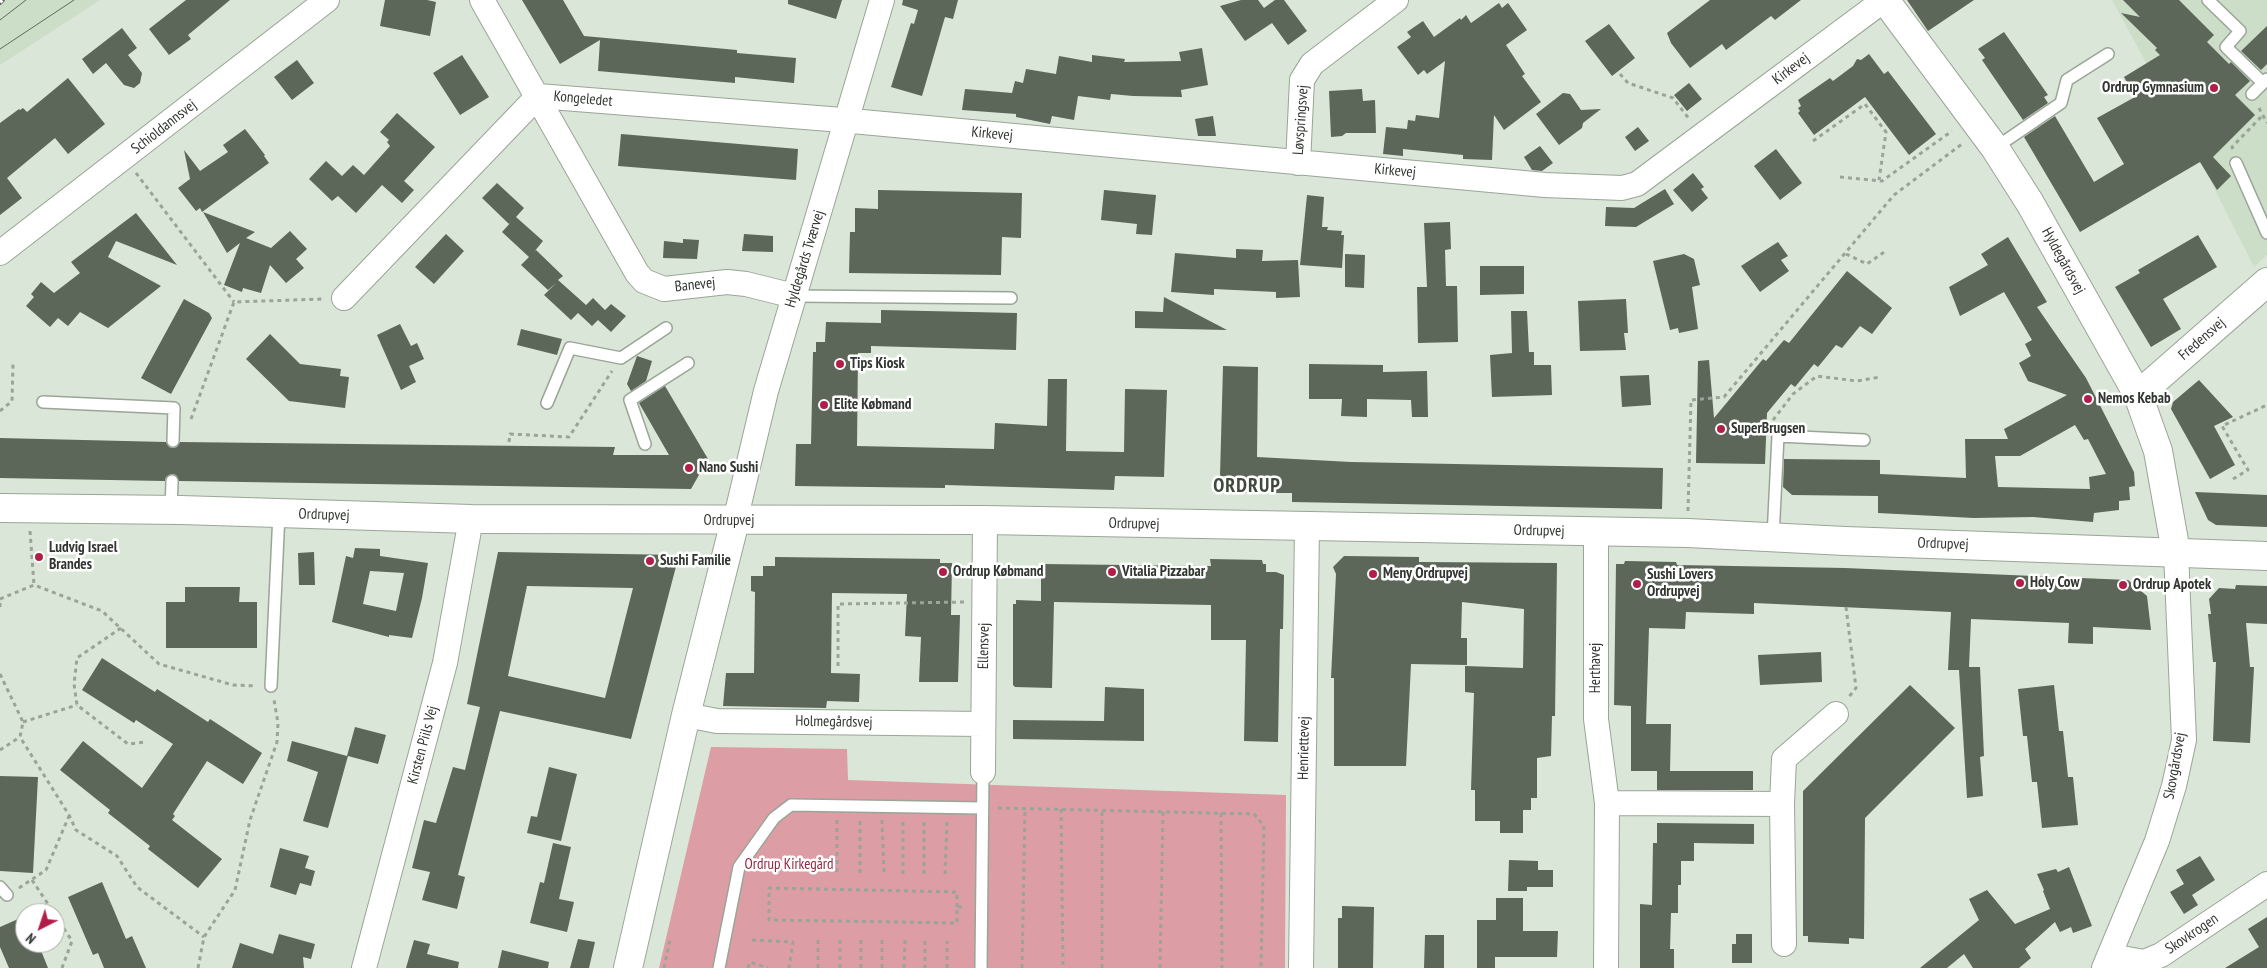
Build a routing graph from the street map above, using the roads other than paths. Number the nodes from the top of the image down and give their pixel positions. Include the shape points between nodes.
1 (327, 0) edge
2 (482, 0) edge
3 (882, 0) edge
4 (1396, 0) edge
5 (1885, 0) edge
6 (2208, 0) edge
7 (2108, 54) dead end
8 (2265, 81) edge
9 (2252, 94) dead end
10 (538, 96) junction
11 (847, 120) junction
12 (1983, 131) junction
13 (1298, 163) junction
14 (2236, 163) road end
15 (2267, 233) edge
16 (0, 253) edge
17 (2267, 282) edge
18 (794, 296) junction
19 (344, 298) road end
20 (1011, 298) dead end
21 (666, 328) dead end
22 (688, 363) dead end
23 (2138, 395) junction
24 (43, 402) dead end
25 (547, 402) dead end
26 (173, 438) road end
27 (1864, 440) dead end
28 (646, 444) dead end
29 (172, 481) dead end
30 (0, 508) edge
31 (171, 510) junction
32 (279, 514) junction
33 (472, 519) junction
34 (985, 520) junction
35 (735, 521) junction
36 (1307, 527) junction
37 (1596, 532) junction
38 (1773, 537) junction
39 (2176, 552) junction
40 (2267, 556) edge
41 (271, 686) road end
42 (1836, 714) road end
43 (686, 715) junction
44 (983, 724) junction
45 (983, 772) joint
46 (1607, 803) junction
47 (1782, 804) junction
48 (982, 808) junction
49 (2267, 884) edge
50 (1784, 944) dead end
51 (2107, 962) edge
52 (364, 968) edge
53 (628, 968) edge
54 (719, 968) edge
55 (981, 968) edge
56 (1301, 968) edge
57 (1606, 968) edge

1 - 16 street, Schioldannsvej
2 - 10 street, Banevej
3 - 11 street, Hyldegårds Tværvej
4 - 13 street, Løvspringsvej via 1312,64 1302,80
5 - 12 street, Hyldegårdsvej
5 - 13 street, Kirkevej via 1637,184 1622,188 1546,185
6 - 8 lane via 2240,31 2226,47
7 - 12 lane via 2067,80 2061,104
8 - 9 lane
10 - 11 street, Kongeledet
10 - 18 street, Banevej via 644,281 664,289 727,282
10 - 19 street, Kongeledet
11 - 13 street, Kirkevej
11 - 18 street, Hyldegårds Tværvej
12 - 23 street, Hyldegårdsvej via 2030,203
14 - 15 lane
17 - 23 street, Fredensvej
18 - 20 lane, Banevej
18 - 35 street, Hyldegårds Tværvej via 766,391
21 - 25 lane via 621,358 570,348
22 - 28 lane via 630,400
23 - 39 street, Hyldegårdsvej via 2158,451
24 - 26 lane via 174,408
27 - 38 lane via 1778,436
29 - 31 lane
30 - 31 street, Ordrupvej
31 - 32 street, Ordrupvej
32 - 33 street, Ordrupvej
32 - 41 lane
33 - 35 street, Ordrupvej
33 - 52 street, Kirsten Piils Vej via 445,663
34 - 35 street, Ordrupvej
34 - 36 street, Ordrupvej
34 - 44 street, Ellensvej
35 - 43 street
36 - 37 street, Ordrupvej
36 - 56 street, Henriettevej
37 - 38 street, Ordrupvej
37 - 46 street, Herthavej via 1596,719
38 - 39 street, Ordrupvej
39 - 40 street, Ordrupvej
39 - 51 street, Skovgårdsvej via 2184,740 2158,841
42 - 47 street via 1784,759
43 - 44 street, Holmegårdsvej via 717,721
43 - 53 street
44 - 45 street, Ellensvej
45 - 48 lane
46 - 47 street
46 - 57 street, Herthavej
47 - 50 street
48 - 54 lane via 791,805 774,818 739,866
48 - 55 lane
49 - 51 street, Skovkrogen via 2161,956 2144,962

